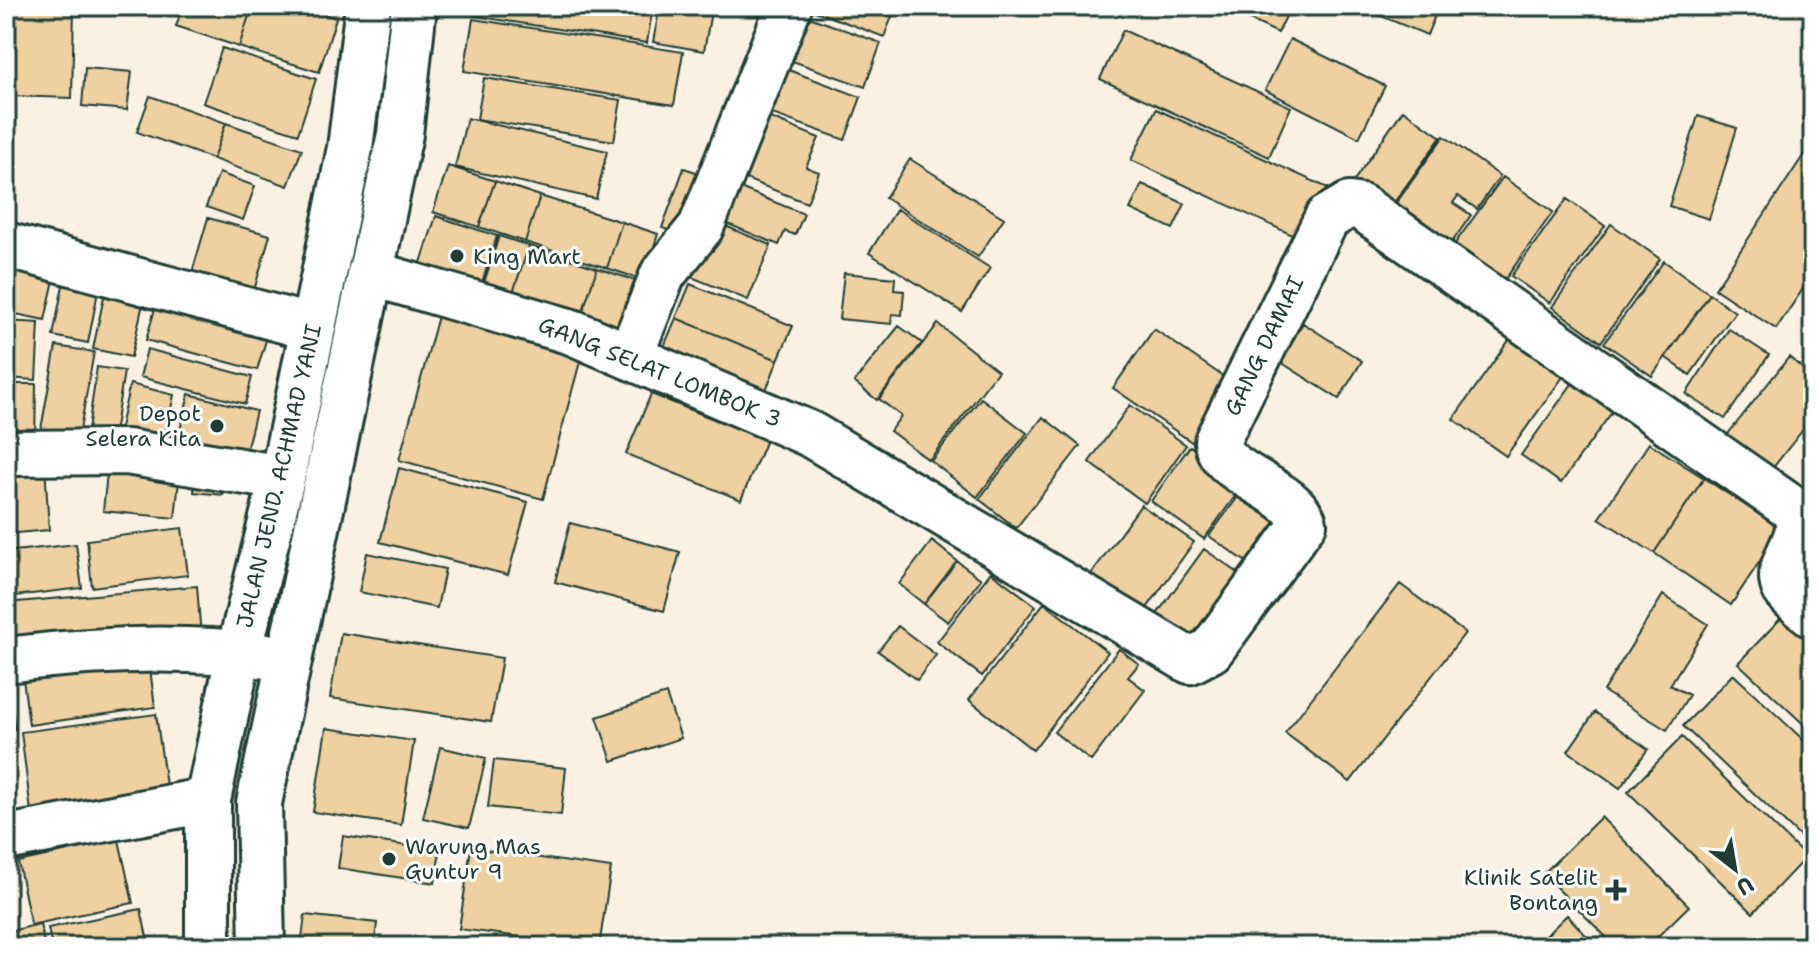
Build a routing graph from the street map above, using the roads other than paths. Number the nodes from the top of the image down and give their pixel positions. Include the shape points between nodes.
1 (368, 6) edge
2 (414, 6) edge
3 (789, 6) edge
4 (6, 245) edge
5 (370, 273) junction
6 (313, 328) junction
7 (630, 356) junction
8 (820, 440) joint
9 (6, 453) edge
10 (282, 478) junction
11 (1813, 615) edge
12 (239, 652) junction
13 (289, 659) junction
14 (6, 660) edge
15 (208, 800) junction
16 (6, 838) edge
17 (208, 947) edge
18 (262, 947) edge

1 - 6 street, JALAN JEND. ACHMAD YANI via 350,148
2 - 5 street, JALAN JEND. ACHMAD YANI via 400,134
3 - 7 street via 701,227 663,274
4 - 6 street
5 - 7 street, GANG SELAT LOMBOK 3 via 572,332
5 - 13 street, JALAN JEND. ACHMAD YANI
6 - 10 street, JALAN JEND. ACHMAD YANI
7 - 8 street, GANG SELAT LOMBOK 3
8 - 11 street, GANG DAMAI via 1180,658 1199,659 1304,523 1296,508 1224,458 1217,441 1327,218 1349,205 1361,207 1793,509 1799,529 1783,586
9 - 10 street via 127,452
10 - 12 street, JALAN JEND. ACHMAD YANI
12 - 13 street
12 - 14 street via 97,651
12 - 15 street, JALAN JEND. ACHMAD YANI
13 - 18 street, JALAN JEND. ACHMAD YANI via 259,803
15 - 16 street
15 - 17 street, JALAN JEND. ACHMAD YANI

